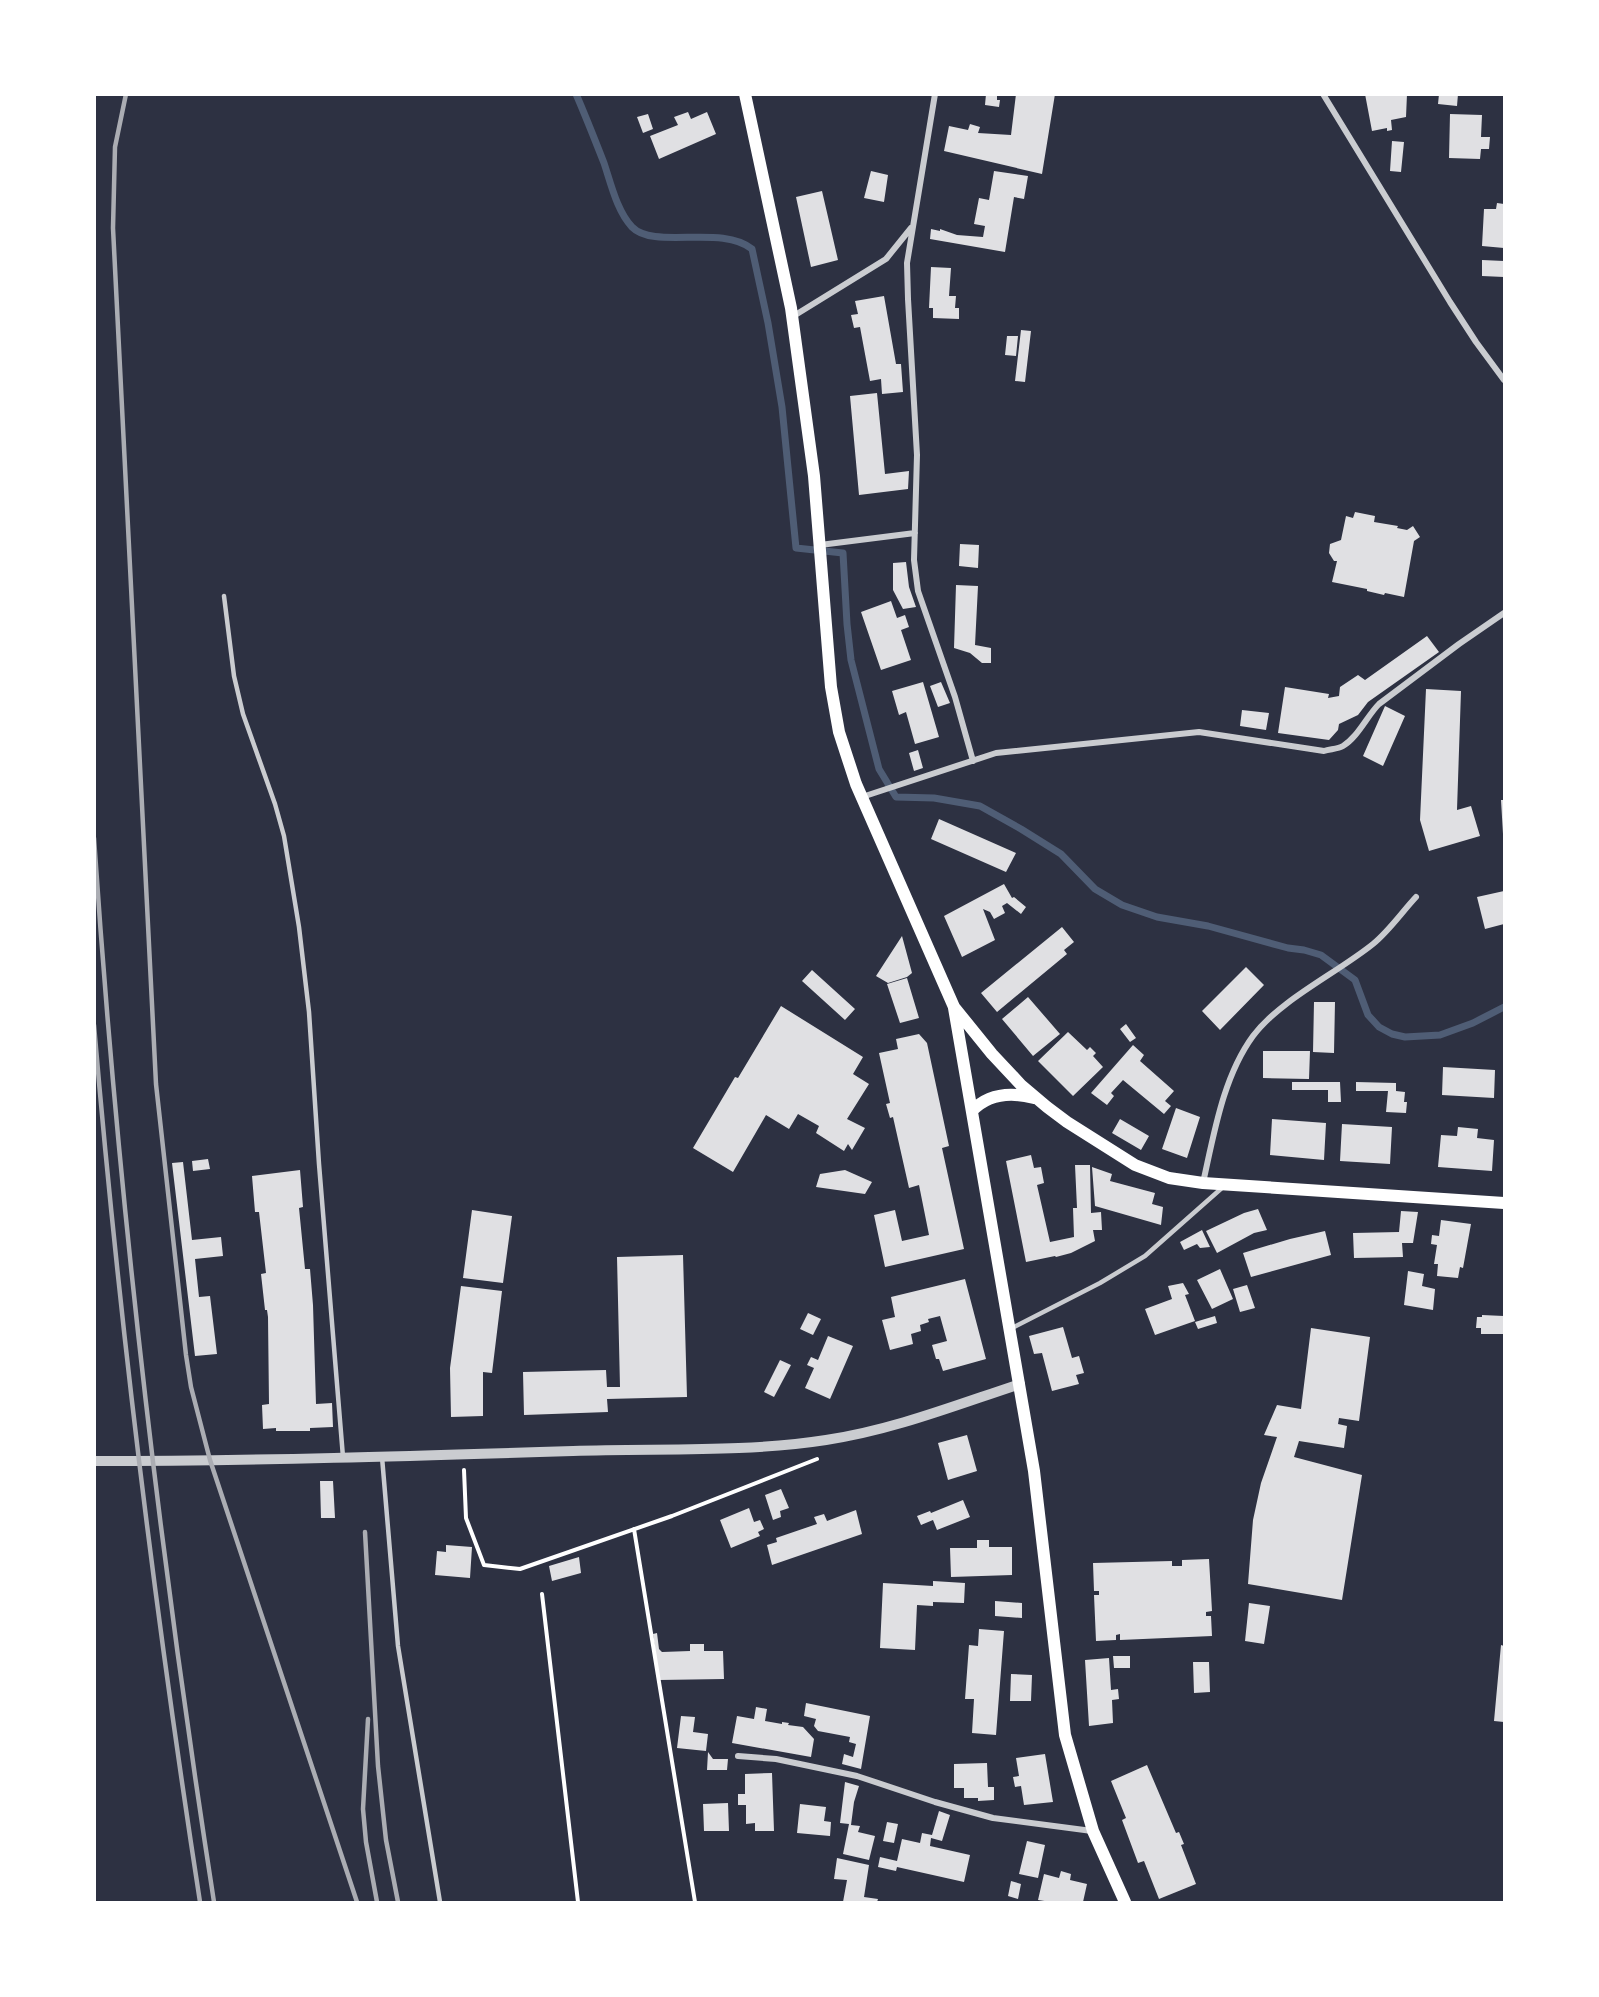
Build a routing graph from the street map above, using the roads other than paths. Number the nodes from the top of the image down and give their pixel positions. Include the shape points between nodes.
1 (745, 94) edge
2 (935, 94) edge
3 (1323, 94) edge
4 (1329, 94) edge
5 (1328, 102) junction
6 (912, 228) junction
7 (792, 317) junction
8 (1504, 380) edge
9 (915, 533) junction
10 (820, 546) junction
11 (224, 596) dead end
12 (1504, 613) edge
13 (973, 761) junction
14 (861, 797) junction
15 (1416, 897) dead end
16 (954, 1007) junction
17 (1038, 1100) junction
18 (972, 1111) junction
19 (1203, 1183) junction
20 (1225, 1185) junction
21 (1504, 1203) edge
22 (1011, 1329) junction
23 (1020, 1384) junction
24 (343, 1457) junction
25 (382, 1457) junction
26 (94, 1461) edge
27 (738, 1756) dead end
28 (1093, 1831) junction
29 (440, 1902) edge
30 (1125, 1902) edge

1 - 7 main road
2 - 6 street
3 - 5 street
4 - 5 street
5 - 8 street via 1450,302
6 - 7 street via 886,258
6 - 9 street via 908,299 917,454
7 - 10 main road
9 - 10 street
9 - 13 street via 918,591
10 - 14 main road via 834,709
11 - 24 lane via 234,676 284,836 299,927
12 - 13 street via 1378,704 1352,740 1342,747 1324,751 1199,732 996,753
13 - 14 street
14 - 16 main road
15 - 19 street via 1374,943 1274,1014 1253,1035 1239,1058
16 - 17 main road via 992,1054
16 - 18 main road
17 - 18 main road via 1007,1094 985,1099
17 - 19 main road via 1134,1165 1169,1178
18 - 22 main road
19 - 20 main road
20 - 21 main road
20 - 22 lane via 1145,1256
22 - 23 main road
23 - 25 street via 886,1427 779,1446
23 - 28 main road via 1035,1471 1065,1735
24 - 25 street
24 - 26 street
25 - 29 lane via 398,1646
27 - 28 street via 776,1759 857,1776 993,1818
28 - 30 main road

